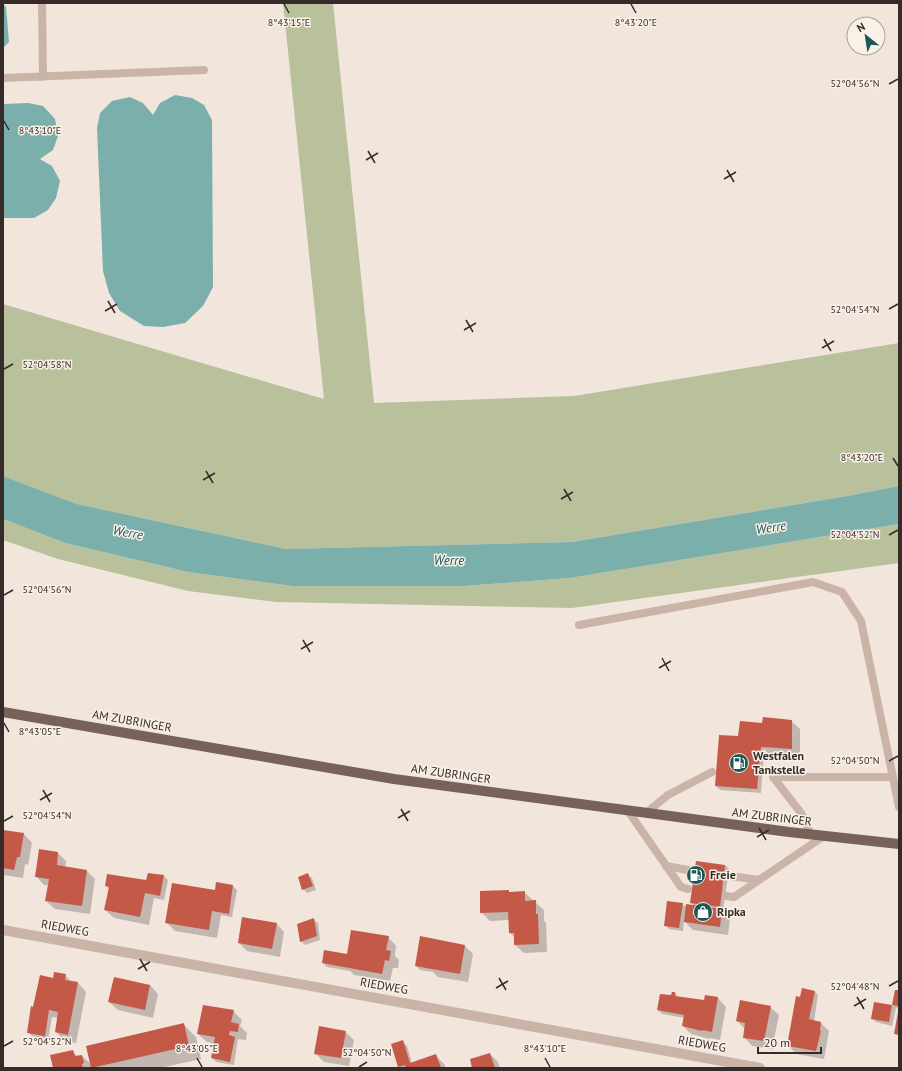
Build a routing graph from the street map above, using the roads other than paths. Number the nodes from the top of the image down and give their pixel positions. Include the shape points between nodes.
1 (42, 3) edge
2 (204, 70) dead end
3 (43, 77) junction
4 (3, 78) edge
5 (579, 625) dead end
6 (3, 712) edge
7 (712, 772) dead end
8 (893, 777) junction
9 (899, 807) edge
10 (628, 811) junction
11 (646, 813) junction
12 (811, 835) junction
13 (824, 836) junction
14 (899, 844) edge
15 (666, 866) junction
16 (688, 870) dead end
17 (730, 876) dead end
18 (759, 880) junction
19 (688, 889) dead end
20 (726, 896) dead end
21 (3, 930) edge
22 (760, 1068) edge

1 - 3 lane
2 - 3 lane
3 - 4 lane
5 - 8 lane via 813,582 842,592 862,621
6 - 10 main road, AM ZUBRINGER via 394,779
7 - 11 lane via 668,795
8 - 9 lane
8 - 12 lane via 773,777 801,813
10 - 11 main road, AM ZUBRINGER
10 - 15 lane
11 - 12 main road, AM ZUBRINGER
12 - 13 main road, AM ZUBRINGER
13 - 14 main road, AM ZUBRINGER
13 - 18 lane
15 - 16 lane
15 - 19 lane via 681,887
17 - 18 lane
18 - 20 lane via 734,897
21 - 22 street, RIEDWEG

